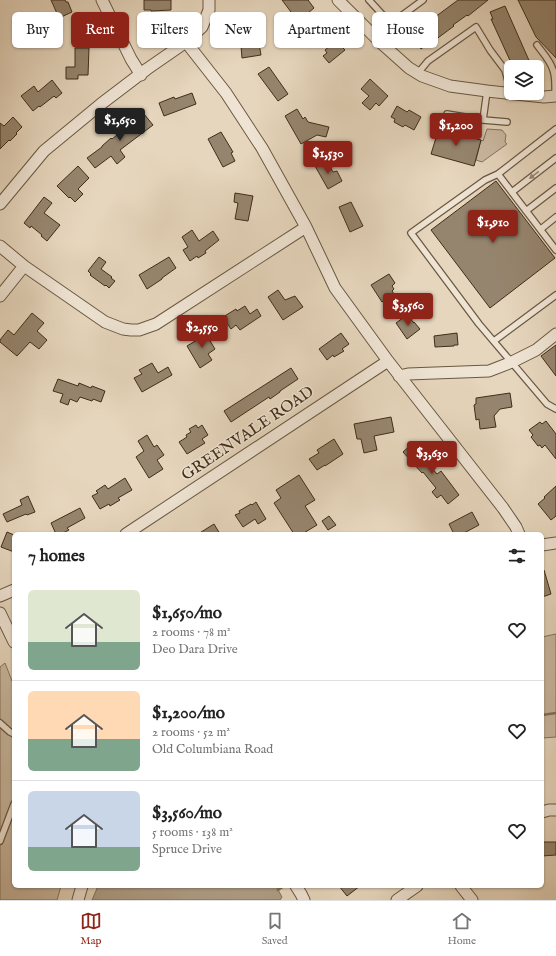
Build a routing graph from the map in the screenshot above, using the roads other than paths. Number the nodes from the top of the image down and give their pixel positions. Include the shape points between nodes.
1 (102, 0) edge
2 (208, 0) edge
3 (338, 0) edge
4 (369, 0) edge
5 (423, 0) edge
6 (380, 12) edge
7 (407, 12) edge
8 (202, 27) edge
9 (372, 35) edge
10 (536, 45) dead end
11 (177, 48) edge
12 (191, 48) edge
13 (386, 48) edge
14 (504, 69) edge
15 (418, 74) junction
16 (141, 75) junction
17 (487, 91) junction
18 (504, 92) edge
19 (555, 96) edge
20 (544, 97) edge
21 (447, 114) dead end
22 (483, 120) junction
23 (507, 122) dead end
24 (556, 129) edge
25 (556, 158) edge
26 (498, 174) junction
27 (556, 188) edge
28 (512, 192) junction
29 (0, 204) edge
30 (526, 211) junction
31 (556, 217) edge
32 (306, 227) junction
33 (540, 230) junction
34 (0, 246) edge
35 (555, 246) edge
36 (24, 266) junction
37 (556, 295) edge
38 (0, 296) edge
39 (556, 334) edge
40 (494, 341) junction
41 (388, 361) junction
42 (512, 362) junction
43 (399, 376) junction
44 (556, 409) edge
45 (129, 532) edge
46 (518, 532) edge
47 (12, 591) edge
48 (0, 596) edge
49 (0, 613) edge
50 (12, 638) edge
51 (0, 723) edge
52 (12, 733) edge
53 (12, 809) edge
54 (556, 810) edge
55 (544, 812) edge
56 (0, 841) edge
57 (81, 888) edge
58 (297, 888) edge
59 (414, 888) edge
60 (463, 888) edge
61 (78, 900) edge
62 (304, 900) edge
63 (397, 900) edge
64 (472, 900) edge

1 - 16 street
2 - 8 street via 208,10
3 - 9 street
4 - 6 lane
5 - 7 lane
10 - 19 lane via 553,70
11 - 16 street
12 - 32 street via 226,93 262,148
13 - 15 street
14 - 15 lane via 476,27 428,61
15 - 17 street via 450,86
16 - 29 street via 44,151
17 - 18 street
17 - 22 lane
19 - 20 street
21 - 22 lane
22 - 23 lane
24 - 26 lane
25 -> 28 lane
26 - 28 lane
26 - 40 lane via 485,180 411,233
27 - 30 lane
28 - 30 lane
30 - 33 lane
31 - 33 lane
32 - 36 street via 156,324 139,330 123,329 105,322
32 - 41 street via 335,288
33 - 35 lane
34 - 36 street
36 - 38 street
37 - 40 lane
39 - 42 street via 536,350
40 - 42 lane
41 - 43 street
41 - 45 street, GREENVALE ROAD
42 - 43 street via 489,371
42 - 44 lane via 547,404
43 - 46 street via 504,508
47 - 48 street
49 - 50 street
51 - 52 lane
53 - 56 lane
54 - 55 street
57 - 61 street
58 - 62 street
59 - 63 street
60 - 64 street

